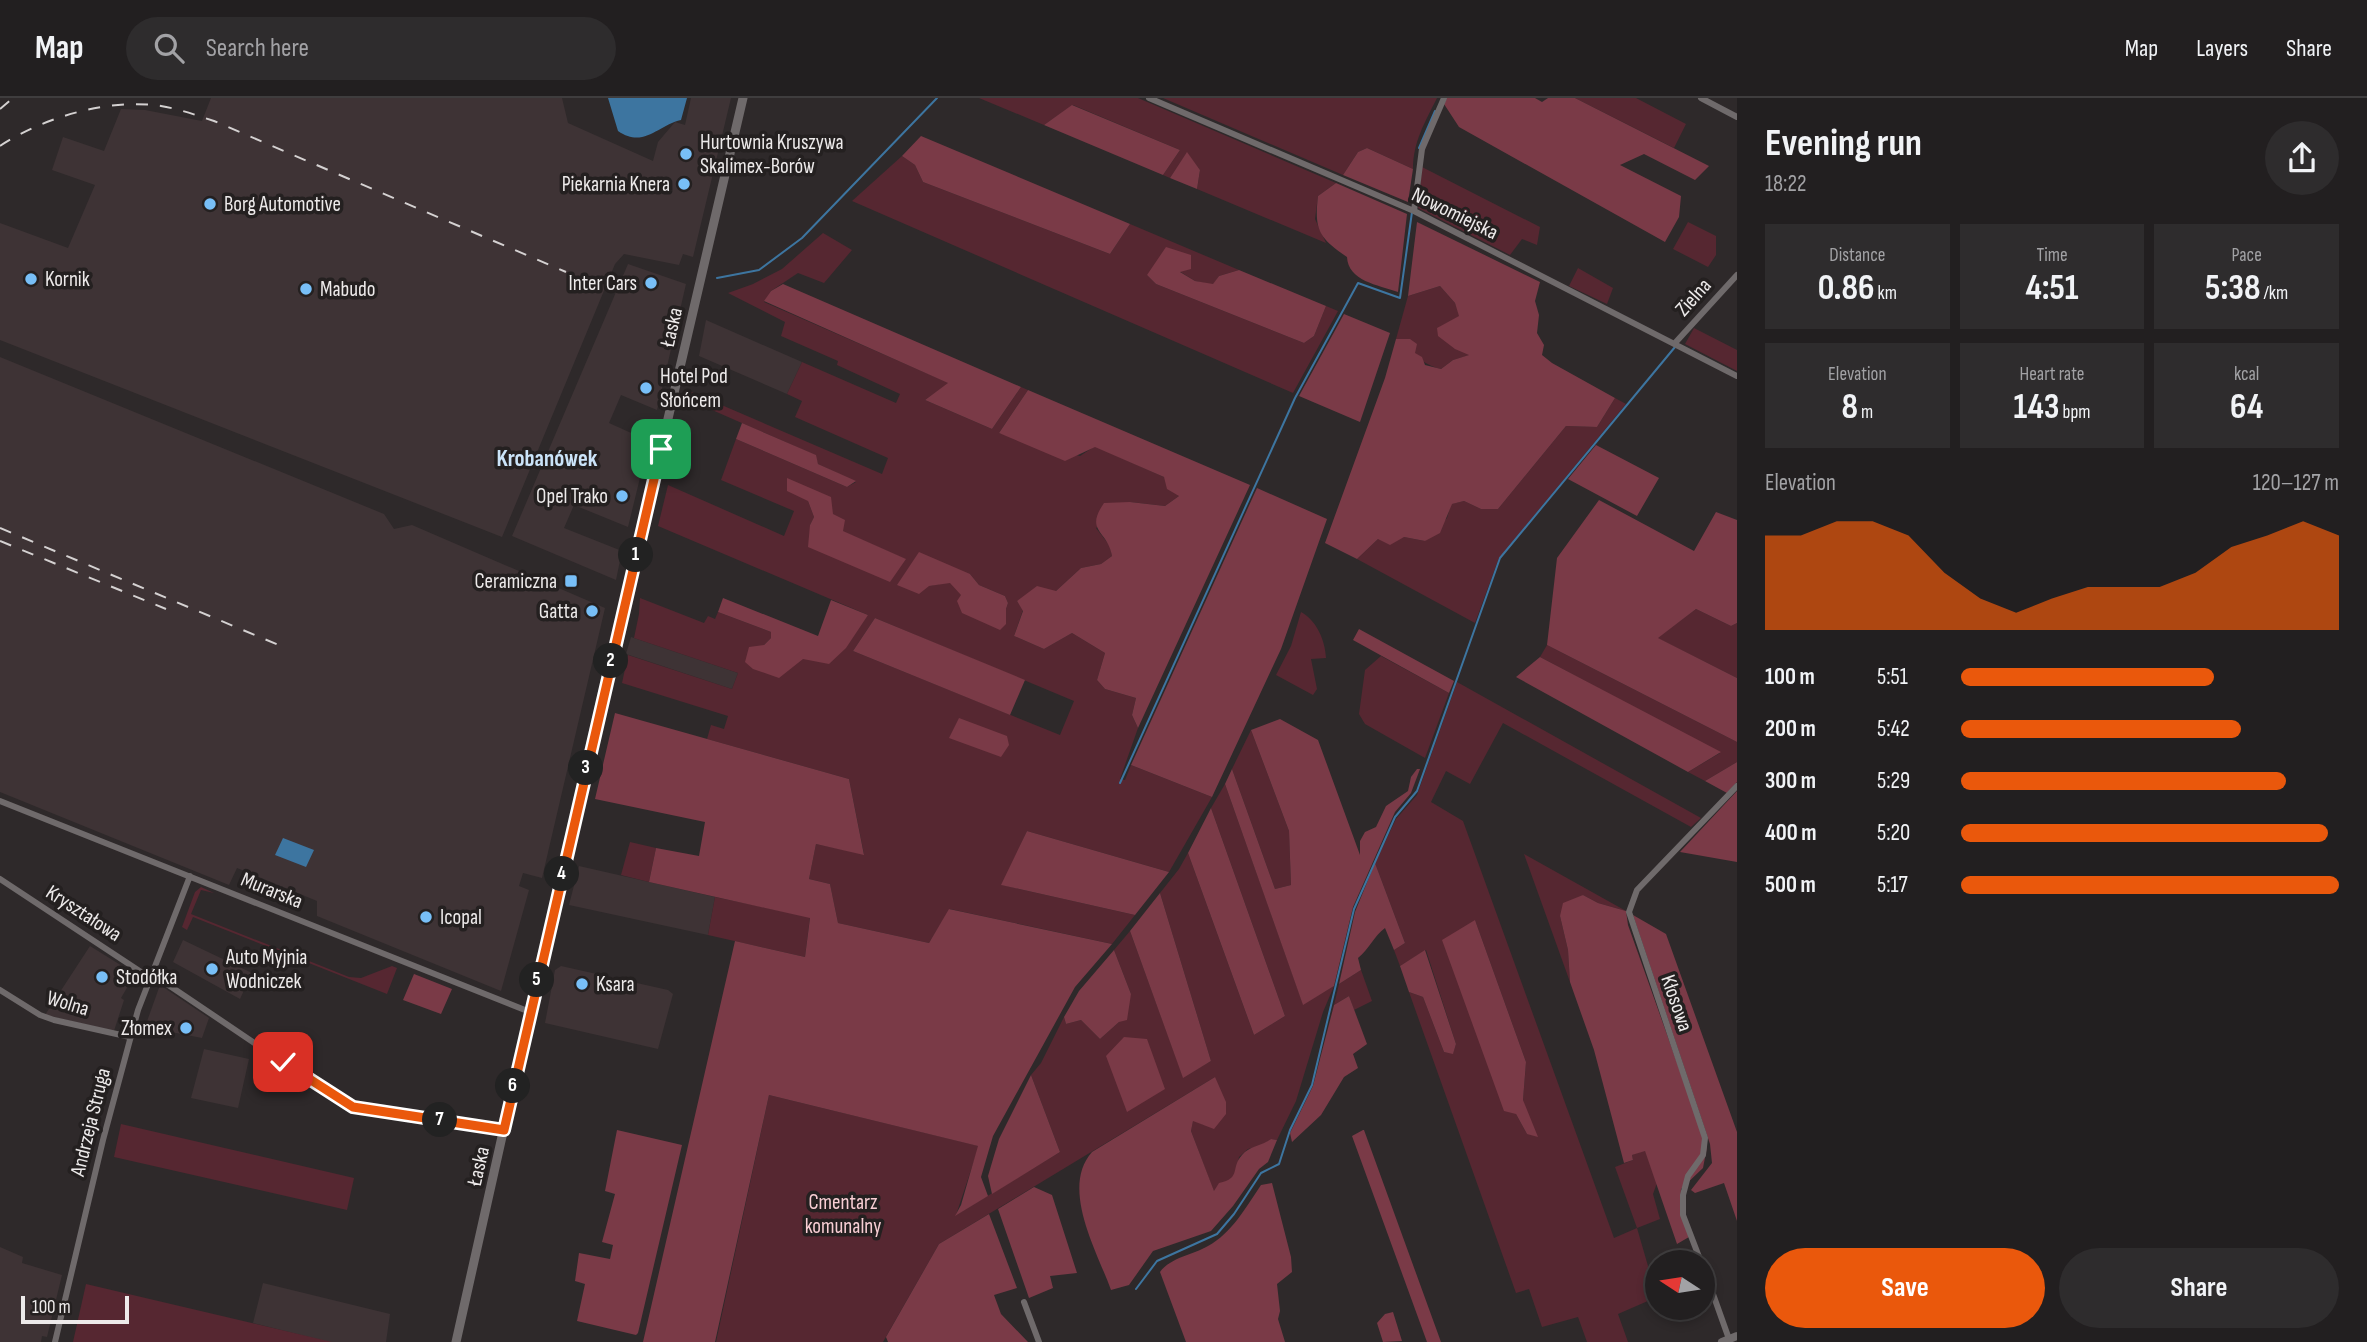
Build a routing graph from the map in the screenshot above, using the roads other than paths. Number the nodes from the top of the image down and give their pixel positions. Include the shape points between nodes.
1 (743, 98) edge
2 (1149, 98) edge
3 (1444, 98) edge
4 (1700, 98) edge
5 (1737, 117) edge
6 (1412, 210) junction
7 (1737, 275) edge
8 (1677, 345) junction
9 (1737, 376) edge
10 (1737, 786) edge
11 (0, 801) edge
12 (190, 876) junction
13 (0, 879) edge
14 (150, 976) junction
15 (0, 990) edge
16 (530, 1012) junction
17 (130, 1037) junction
18 (504, 1130) junction
19 (1697, 1250) edge
20 (1715, 1300) edge
21 (1024, 1302) dead end
22 (1729, 1339) edge
23 (55, 1342) edge
24 (456, 1342) edge
25 (1039, 1342) edge

1 - 16 main road, Łaska
2 - 6 street, Nowomiejska
3 - 6 street via 1422,149
4 - 5 street
6 - 8 street, Nowomiejska
7 - 8 street, Zielna
8 - 9 street, Nowomiejska
10 - 19 street, Kłosowa via 1637,890 1629,912 1705,1138 1703,1155 1688,1175 1683,1195 1683,1215
11 - 12 street, Murarska
12 - 14 street, Andrzeja Struga
12 - 16 street, Murarska
13 - 14 street, Kryształowa
14 - 17 street, Andrzeja Struga
14 - 18 street, Kryształowa via 353,1107
15 - 17 street, Wolna via 40,1015
16 - 18 main road, Łaska
17 - 23 street, Andrzeja Struga
18 - 24 main road, Łaska
20 - 22 street, Kłosowa
21 - 25 street

